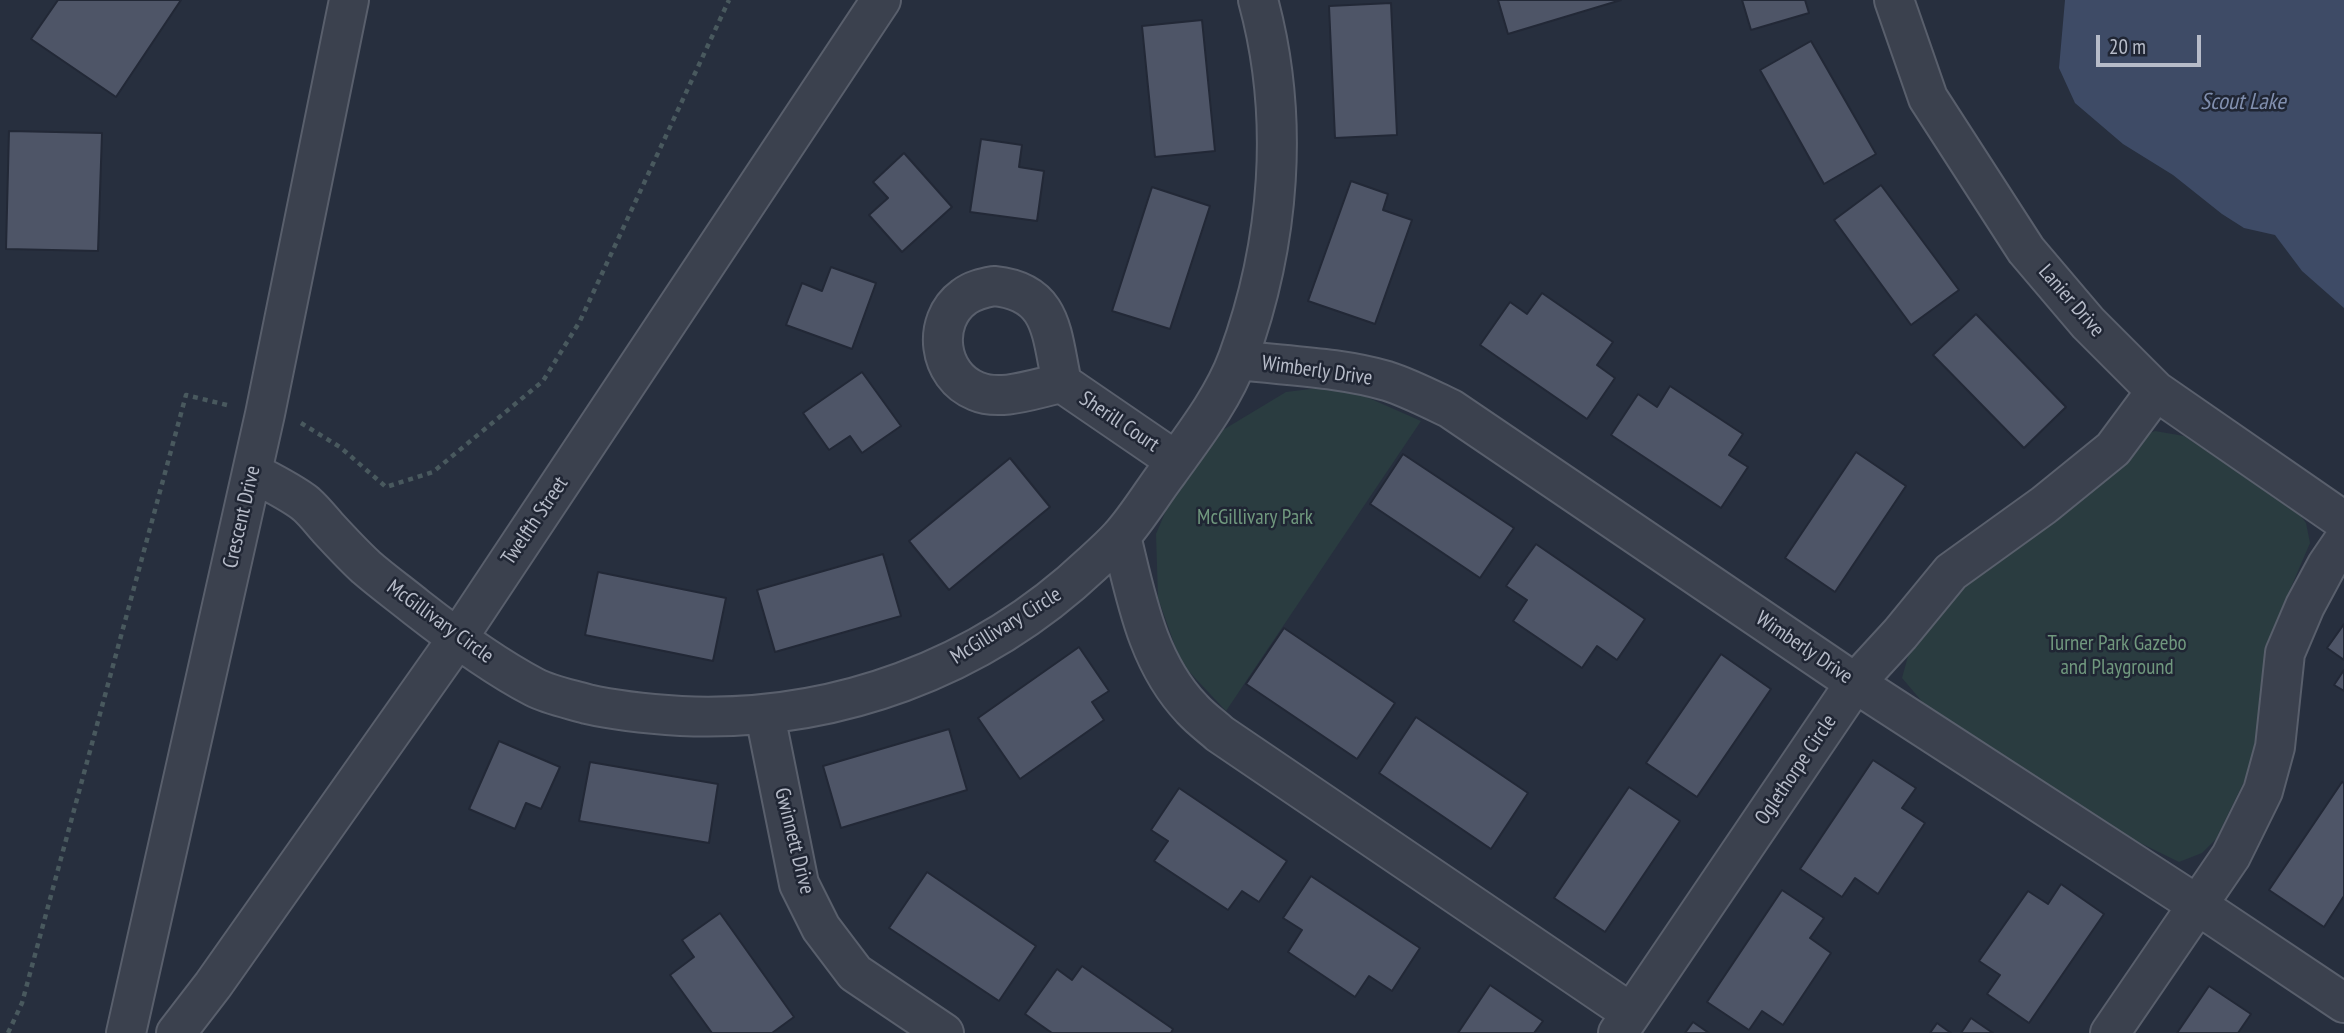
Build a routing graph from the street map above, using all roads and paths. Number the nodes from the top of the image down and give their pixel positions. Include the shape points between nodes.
1 (349, 0) edge
2 (729, 0) edge
3 (881, 0) edge
4 (1258, 0) edge
5 (1894, 0) edge
6 (1238, 360) junction
7 (1062, 383) dead end
8 (2156, 391) junction
9 (265, 414) junction
10 (1176, 461) junction
11 (252, 472) junction
12 (2344, 520) edge
13 (1121, 536) junction
14 (2344, 540) edge
15 (457, 639) junction
16 (1855, 683) junction
17 (765, 715) junction
18 (2196, 904) junction
19 (2344, 1003) edge
20 (1625, 1023) edge
21 (8, 1033) edge
22 (126, 1033) edge
23 (176, 1033) edge
24 (944, 1033) edge
25 (2110, 1033) edge

1 - 9 street, Crescent Drive
2 - 9 path via 580,321 543,382 433,472 386,487 340,447 301,424
3 - 15 street, Twelfth Street
4 - 6 street, McGillivary Circle via 1273,76 1278,135 1275,190 1268,246
5 - 8 street, Lanier Drive via 1928,98 2026,250 2088,323
6 - 10 street, McGillivary Circle
6 - 16 street, Wimberly Drive via 1385,380 1451,409
7 - 10 street, Sherill Court
8 - 12 street, Lanier Drive
8 - 16 street, Oglethorpe Circle via 2113,449 1951,572
9 - 11 street, Crescent Drive
9 - 21 path via 186,395 26,990
10 - 13 street, McGillivary Circle
11 - 15 street, McGillivary Circle via 307,505 368,569
11 - 22 street, Crescent Drive
13 - 17 street, McGillivary Circle via 1067,588 973,651 882,690 835,704
13 - 20 street via 1150,643 1192,709 1231,742
14 - 18 street via 2285,653 2275,747 2263,792 2231,856
15 - 17 street, McGillivary Circle via 536,688 588,704 643,714
15 - 23 street, Twelfth Street
16 - 18 street, Wimberly Drive
16 - 20 street, Oglethorpe Circle
17 - 24 street, Gwinnett Drive via 799,884 821,928 855,973
18 - 19 street, Wimberly Drive
18 - 25 street

